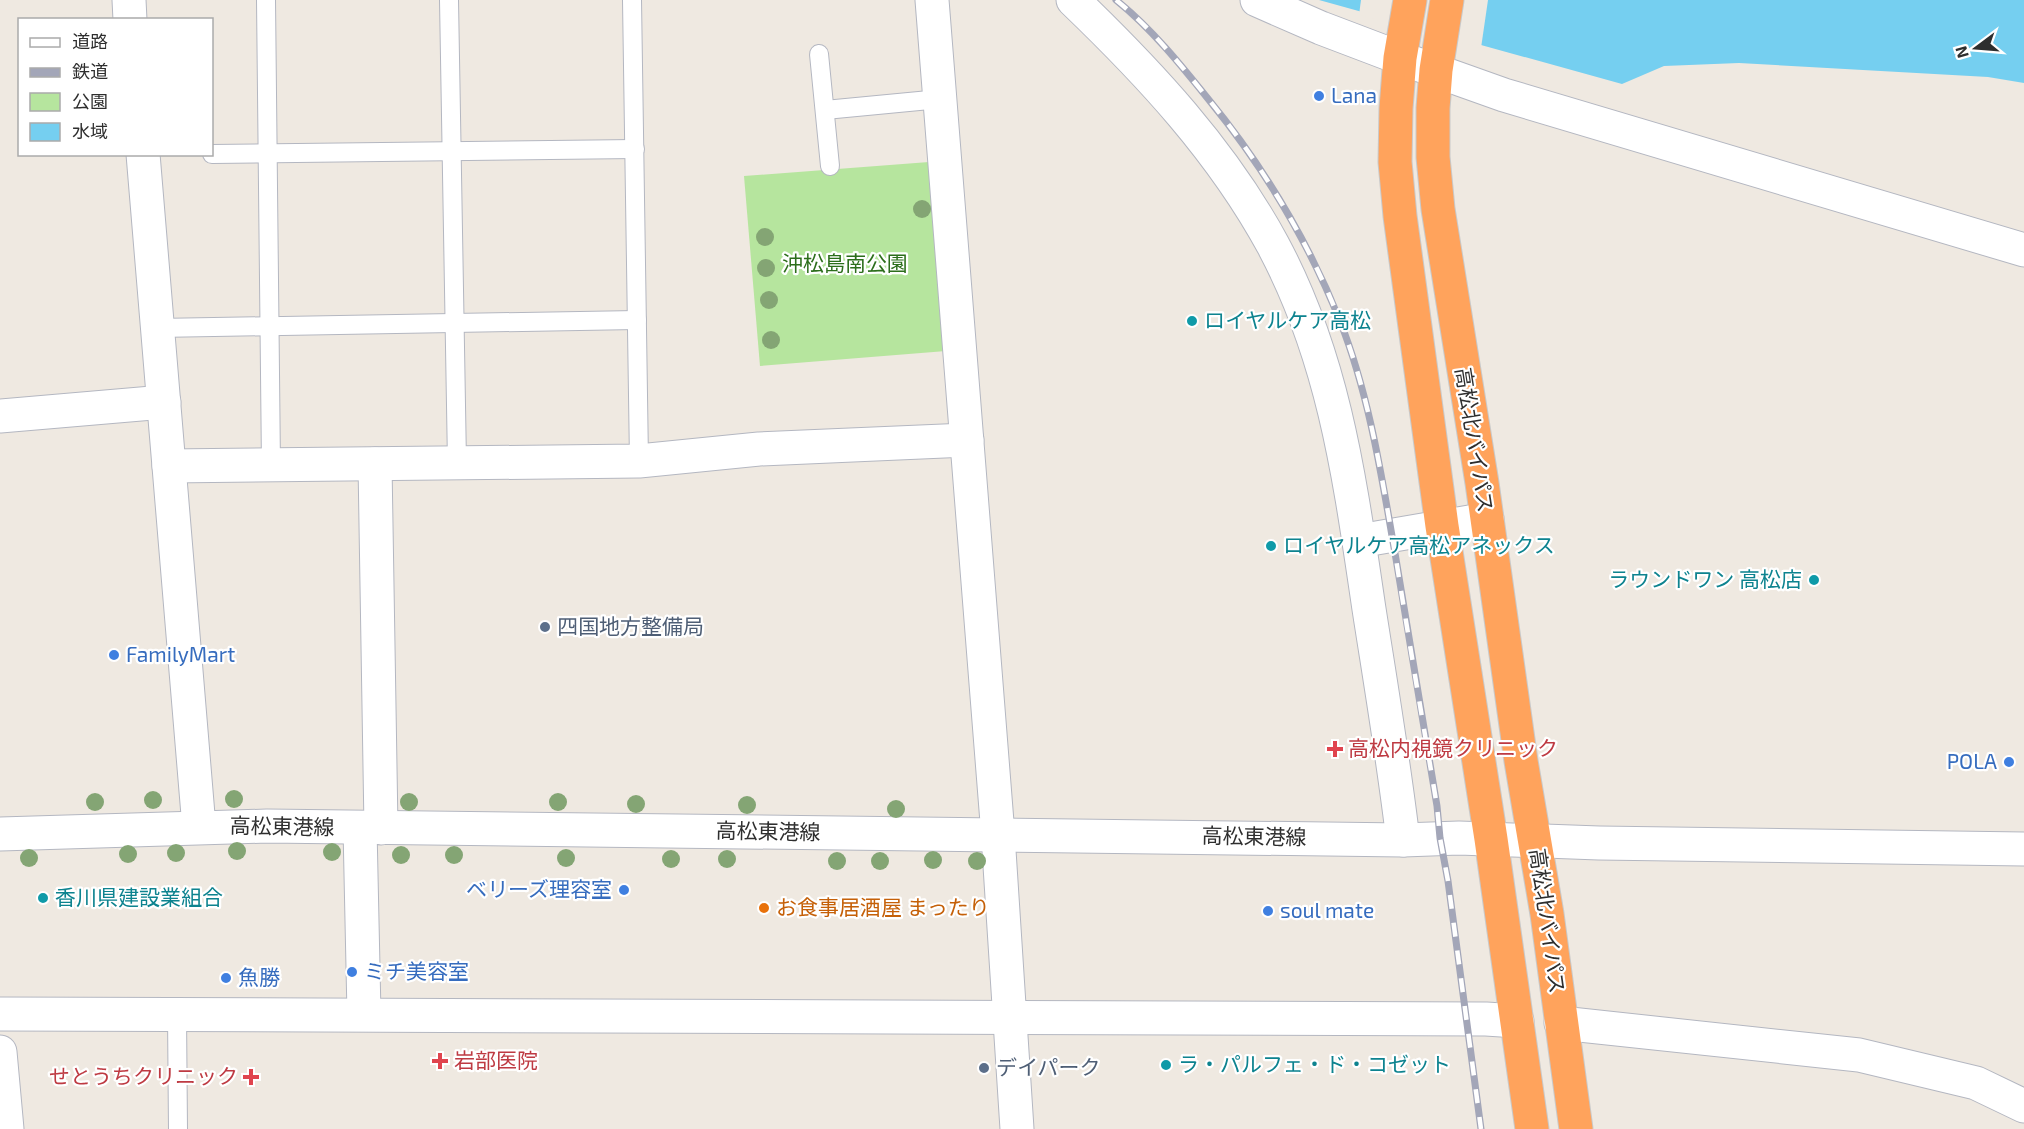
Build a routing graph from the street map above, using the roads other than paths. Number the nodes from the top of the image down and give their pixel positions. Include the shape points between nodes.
1 (129, 0) edge
2 (266, 0) edge
3 (449, 0) edge
4 (632, 0) edge
5 (932, 0) edge
6 (1073, 0) edge
7 (1257, 0) edge
8 (1447, 0) edge
9 (130, 18) edge
10 (1405, 29) edge
11 (819, 54) dead end
12 (1438, 56) junction
13 (940, 99) junction
14 (825, 111) junction
15 (635, 149) junction
16 (451, 151) junction
17 (213, 154) edge
18 (267, 154) junction
19 (143, 156) edge
20 (830, 166) dead end
21 (2024, 250) edge
22 (637, 320) junction
23 (455, 322) junction
24 (269, 325) junction
25 (157, 327) junction
26 (164, 402) junction
27 (0, 416) edge
28 (967, 440) junction
29 (639, 461) junction
30 (457, 463) junction
31 (375, 464) junction
32 (169, 466) junction
33 (271, 466) junction
34 (1487, 519) junction
35 (1442, 526) junction
36 (1359, 542) junction
37 (199, 827) junction
38 (370, 828) junction
39 (0, 834) edge
40 (998, 835) junction
41 (1491, 839) junction
42 (1403, 840) junction
43 (1536, 840) junction
44 (2024, 849) edge
45 (0, 1014) edge
46 (177, 1014) junction
47 (364, 1014) junction
48 (1010, 1017) junction
49 (1517, 1021) junction
50 (1561, 1023) junction
51 (0, 1052) edge
52 (2024, 1106) edge
53 (7, 1129) edge
54 (177, 1129) edge
55 (1017, 1129) edge
56 (1532, 1129) edge
57 (1576, 1129) edge

1 - 9 street
2 - 18 lane
3 - 16 lane
4 - 15 lane
5 - 13 street
6 - 36 street via 1176,106 1244,197 1272,244 1316,341 1347,466
7 - 10 street via 1321,28
8 - 12 highway, 高松北バイパス
10 - 12 street
10 - 35 highway, 高松北バイパス via 1395,162
11 - 14 lane
12 - 21 street via 1504,95
12 - 34 highway, 高松北バイパス via 1433,157 1438,208
13 - 14 lane
13 - 28 street
14 - 20 lane
15 - 16 lane
15 - 22 lane
16 - 18 lane
16 - 23 lane
17 - 18 lane
18 - 24 lane
19 - 25 street
22 - 23 lane
22 - 29 lane
23 - 24 lane
23 - 30 lane
24 - 25 lane
24 - 33 lane
25 - 26 street
26 - 27 street
26 - 32 street
28 - 29 street via 759,449
28 - 40 street
29 - 30 street
30 - 31 street
31 - 33 street
31 - 38 street
32 - 33 street
32 - 37 street
34 - 35 street
34 - 43 highway, 高松北バイパス
35 - 36 street
35 - 41 highway, 高松北バイパス
36 - 42 street
37 - 38 street, 高松東港線
37 - 39 street, 高松東港線
38 - 40 street, 高松東港線
38 - 47 street
40 - 42 street, 高松東港線
40 - 48 street
41 - 42 street, 高松東港線
41 - 43 street, 高松東港線
41 - 49 highway, 高松北バイパス
43 - 44 street, 高松東港線
43 - 50 highway, 高松北バイパス
45 - 46 street
46 - 47 street
46 - 54 lane
47 - 48 street
48 - 49 street
48 - 55 street
49 - 56 highway, 高松北バイパス
50 - 52 street via 1860,1055 1976,1083
50 - 57 highway, 高松北バイパス
51 - 53 street

